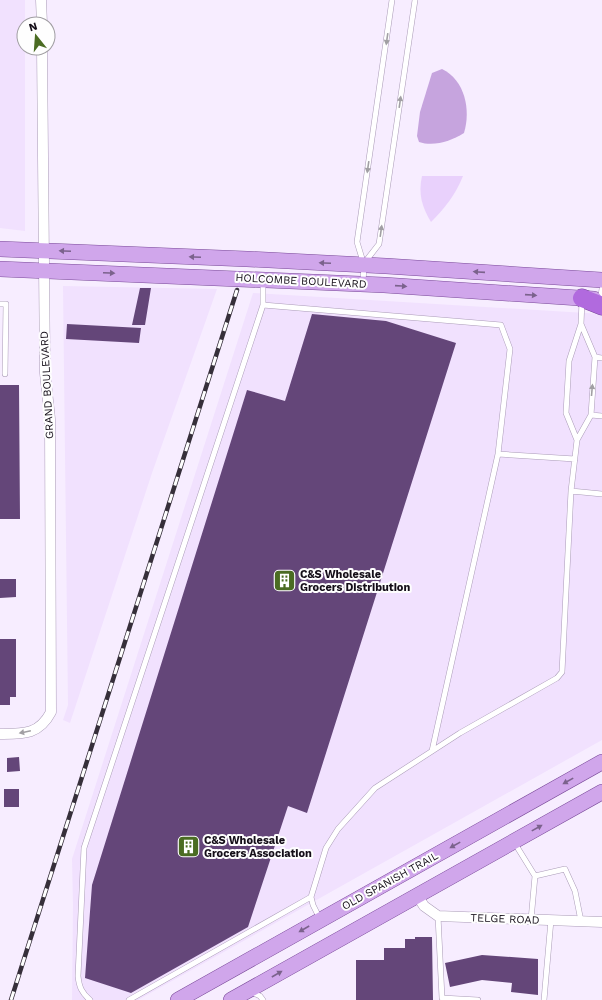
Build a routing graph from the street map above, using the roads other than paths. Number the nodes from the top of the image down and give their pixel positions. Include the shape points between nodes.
1 (42, 0) edge
2 (392, 0) edge
3 (415, 0) edge
4 (42, 16) edge
5 (42, 56) edge
6 (0, 249) edge
7 (44, 251) junction
8 (364, 265) junction
9 (0, 268) edge
10 (44, 270) junction
11 (263, 280) junction
12 (602, 280) edge
13 (363, 284) junction
14 (582, 298) junction
15 (601, 300) edge
16 (0, 304) edge
17 (263, 305) junction
18 (581, 324) junction
19 (595, 357) junction
20 (602, 358) edge
21 (5, 374) dead end
22 (591, 415) junction
23 (602, 416) edge
24 (577, 440) junction
25 (498, 454) junction
26 (575, 459) junction
27 (571, 491) junction
28 (602, 494) edge
29 (0, 734) edge
30 (432, 751) junction
31 (602, 762) edge
32 (602, 792) edge
33 (505, 817) junction
34 (516, 840) junction
35 (535, 876) junction
36 (378, 888) junction
37 (417, 895) junction
38 (311, 897) junction
39 (391, 910) junction
40 (438, 916) junction
41 (321, 919) junction
42 (531, 920) junction
43 (551, 920) junction
44 (581, 921) junction
45 (602, 922) edge
46 (236, 968) junction
47 (248, 990) junction
48 (90, 1000) edge
49 (129, 1000) edge
50 (178, 1000) edge
51 (231, 1000) edge
52 (263, 1000) edge
53 (478, 1000) edge
54 (544, 1000) edge

1 - 4 street
2 -> 8 lane via 357,242
8 -> 3 lane via 379,244
5 - 7 street, GRAND BOULEVARD
6 - 7 main road, HOLCOMBE BOULEVARD
8 -> 7 main road, HOLCOMBE BOULEVARD
7 - 10 street, GRAND BOULEVARD
12 -> 8 main road, HOLCOMBE BOULEVARD
8 - 13 lane
9 - 10 main road, HOLCOMBE BOULEVARD
10 -> 11 main road, HOLCOMBE BOULEVARD
10 -> 29 street, GRAND BOULEVARD via 44,373 50,419 51,712 46,721 36,729 22,734
11 - 13 main road, HOLCOMBE BOULEVARD
11 - 17 lane
13 -> 14 main road, HOLCOMBE BOULEVARD
14 - 15 highway
14 - 18 lane
16 - 21 lane via 6,304
17 - 25 lane via 501,325 510,349
17 - 48 lane via 84,848 78,976 83,994
18 - 19 lane
18 - 24 lane via 569,361 566,413
19 - 20 lane
22 -> 19 lane
22 - 23 lane
22 - 24 lane
24 - 26 lane
25 - 26 lane
25 - 30 lane
26 - 27 lane
27 - 28 lane
27 - 30 lane via 562,672 557,678
30 - 38 lane via 374,788 338,829 326,848
31 -> 33 main road, OLD SPANISH TRAIL
34 -> 32 main road
33 - 34 main road
33 -> 36 main road, OLD SPANISH TRAIL
34 - 35 lane
34 - 37 main road
35 - 42 lane
35 - 44 lane via 565,868 575,890
36 - 39 main road
36 - 41 main road, OLD SPANISH TRAIL
37 - 39 main road
37 - 40 street via 424,906
38 - 41 lane
38 - 49 lane
47 -> 39 main road
40 - 42 street, TELGE ROAD
40 - 53 lane via 442,998
41 -> 46 main road, OLD SPANISH TRAIL
42 - 43 street, TELGE ROAD
43 - 44 street, TELGE ROAD
43 - 54 lane
44 - 45 street, TELGE ROAD
46 - 47 main road
46 - 50 main road, OLD SPANISH TRAIL
47 - 51 main road
47 - 52 lane

